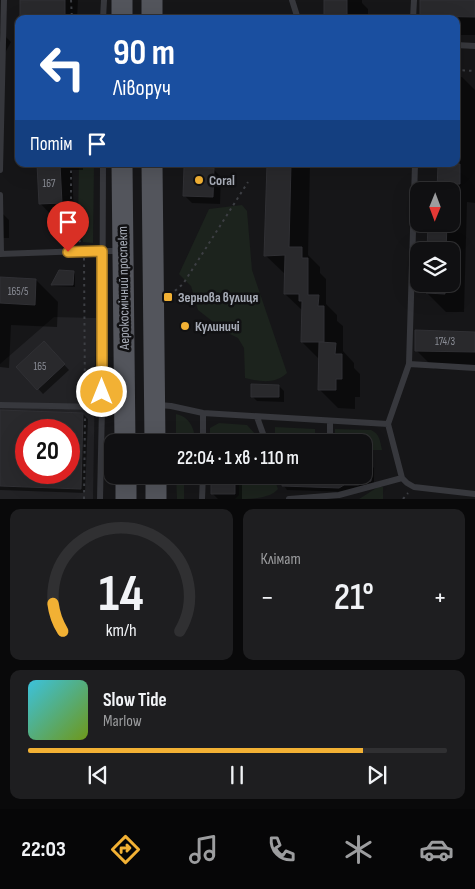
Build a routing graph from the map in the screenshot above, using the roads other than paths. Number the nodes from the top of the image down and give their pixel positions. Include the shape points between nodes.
1 (4, 0) edge
2 (104, 0) edge
3 (122, 0) edge
4 (152, 0) edge
5 (292, 0) edge
6 (414, 0) edge
7 (103, 15) edge
8 (122, 15) edge
9 (152, 15) edge
10 (297, 15) edge
11 (413, 15) edge
12 (460, 45) edge
13 (475, 46) edge
14 (103, 167) edge
15 (122, 167) edge
16 (152, 167) edge
17 (415, 167) edge
18 (0, 170) edge
19 (0, 195) edge
20 (112, 251) junction
21 (1, 254) edge
22 (408, 364) junction
23 (475, 368) edge
24 (155, 405) junction
25 (0, 406) edge
26 (102, 407) junction
27 (203, 413) junction
28 (257, 417) junction
29 (330, 421) junction
30 (388, 424) junction
31 (125, 434) edge
32 (155, 434) edge
33 (203, 434) edge
34 (263, 434) edge
35 (330, 434) edge
36 (402, 478) junction
37 (126, 484) edge
38 (156, 484) edge
39 (203, 484) edge
40 (475, 494) edge
41 (100, 499) edge
42 (126, 499) edge
43 (156, 499) edge
44 (202, 499) edge
45 (289, 499) edge

1 - 18 lane
2 - 7 lane
3 - 8 main road
4 - 9 main road
5 - 10 lane
6 - 11 lane
12 - 13 lane
14 - 20 lane
15 - 20 main road, Аерокосмічний проспект
16 - 24 main road
17 - 22 lane
19 - 21 lane
20 - 21 lane
20 - 26 lane
20 - 31 main road, Аерокосмічний проспект
22 - 23 lane
22 - 30 lane
24 - 27 lane
24 - 32 main road
25 - 26 lane
26 - 41 lane
27 - 28 lane
27 - 33 lane
28 - 29 lane
28 - 34 lane
29 - 30 lane
29 - 35 lane
30 - 36 lane
36 - 40 lane via 414,487
36 - 45 lane via 339,496
37 - 42 main road
38 - 43 main road
39 - 44 lane

